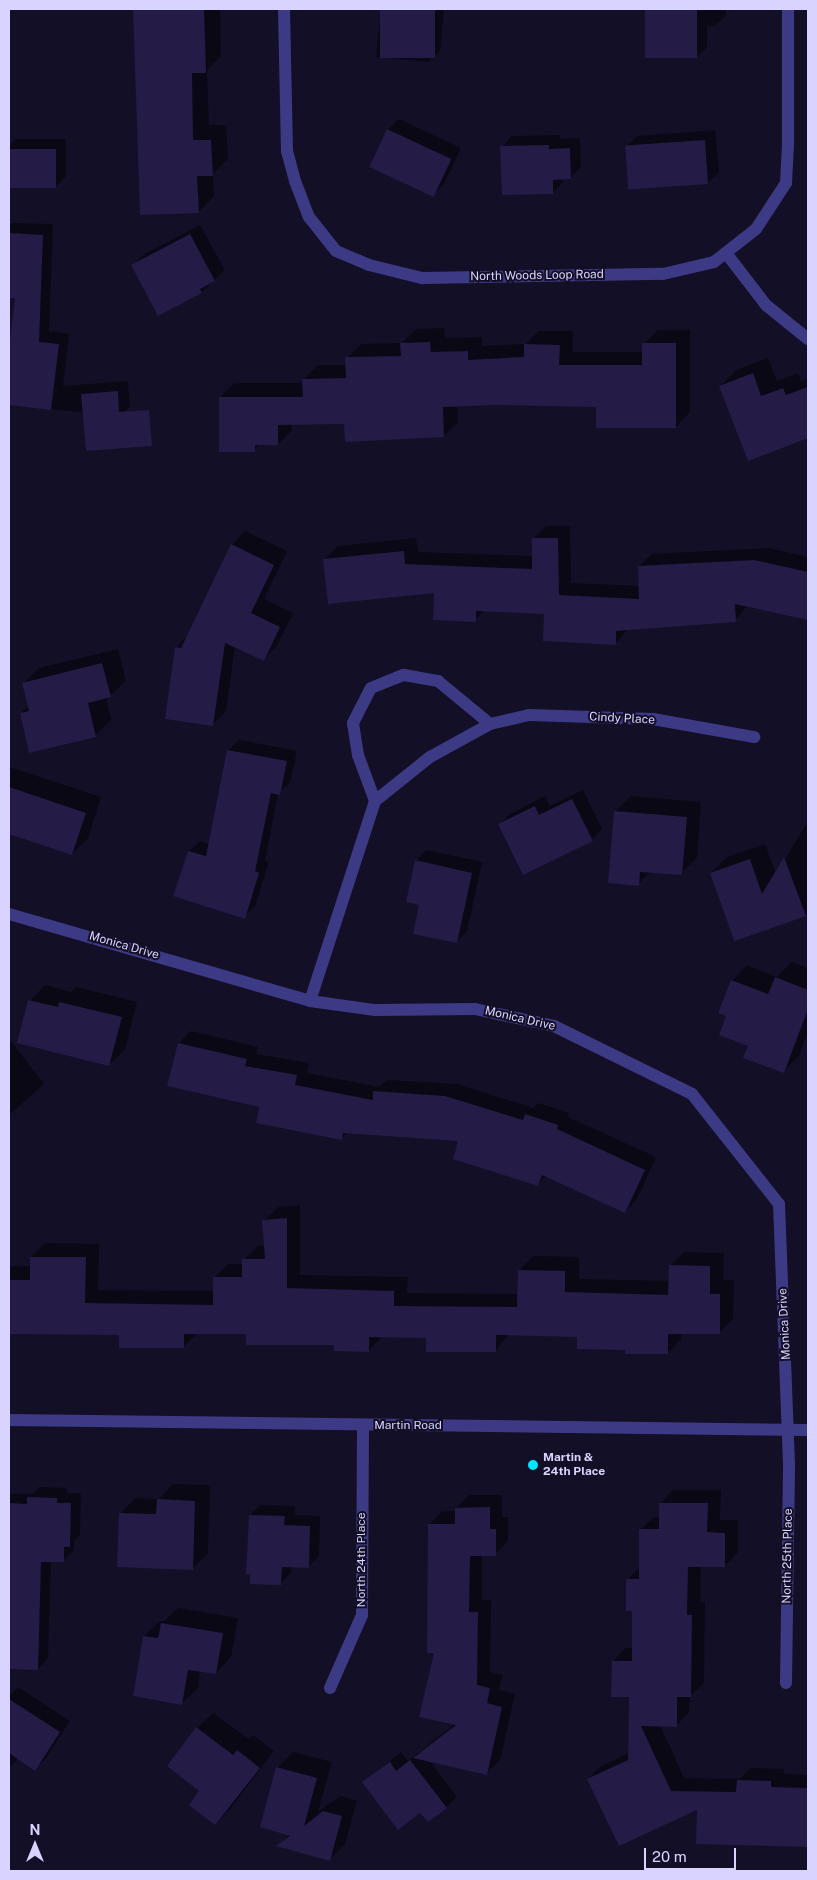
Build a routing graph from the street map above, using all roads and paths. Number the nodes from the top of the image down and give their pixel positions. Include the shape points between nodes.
1 (284, 9) edge
2 (788, 9) edge
3 (726, 253) junction
4 (808, 339) edge
5 (490, 724) junction
6 (754, 737) dead end
7 (375, 801) junction
8 (9, 914) edge
9 (310, 1001) junction
10 (9, 1420) edge
11 (363, 1426) junction
12 (788, 1429) junction
13 (808, 1430) edge
14 (786, 1683) dead end
15 (330, 1688) dead end

1 - 3 street, North Woods Loop Road via 287,151 294,182 309,217 336,250 369,265 422,278 663,274 714,262
2 - 3 street, North Woods Loop Road via 786,183 756,229
3 - 4 street via 766,305
5 - 6 street, Cindy Place via 529,715 653,719
5 - 7 street, Cindy Place via 430,757
5 - 7 street via 438,682 404,675 371,688 353,723 358,755
7 - 9 street
8 - 9 street, Monica Drive
9 - 12 street, Monica Drive via 375,1010 475,1009 554,1026 692,1094 780,1204
10 - 11 street, Martin Road
11 - 12 street, Martin Road
11 - 15 street, North 24th Place via 362,1615
12 - 13 street, Martin Road
12 - 14 street, North 25th Place

